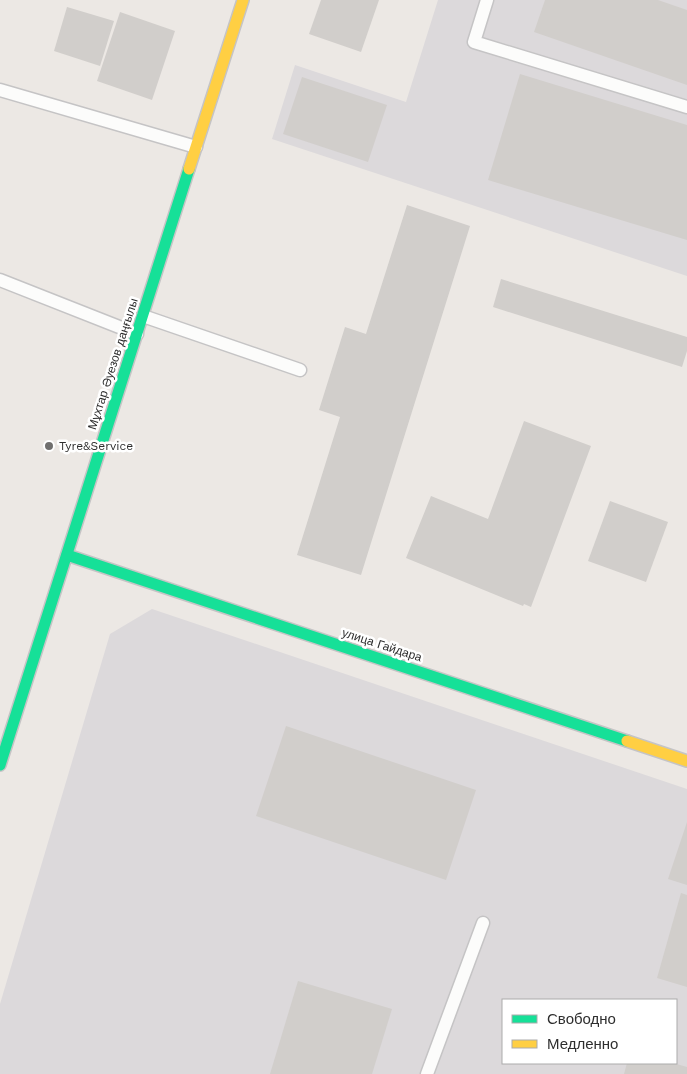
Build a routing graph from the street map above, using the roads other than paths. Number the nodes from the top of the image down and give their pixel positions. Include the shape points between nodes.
1 (243, 0) edge
2 (487, 0) edge
3 (0, 90) edge
4 (687, 106) edge
5 (196, 146) junction
6 (0, 280) edge
7 (143, 316) junction
8 (137, 334) junction
9 (300, 370) dead end
10 (68, 555) junction
11 (687, 760) edge
12 (0, 765) edge
13 (483, 923) dead end
14 (427, 1074) edge

1 - 5 main road, Мұхтар Әуезов даңғылы
2 - 4 lane via 474,42
3 - 5 lane
5 - 7 main road, Мұхтар Әуезов даңғылы
6 - 8 lane
7 - 8 main road, Мұхтар Әуезов даңғылы
7 - 9 lane
8 - 10 main road, Мұхтар Әуезов даңғылы
10 - 11 main road, улица Гайдара
10 - 12 main road, Мұхтар Әуезов даңғылы
13 - 14 lane

